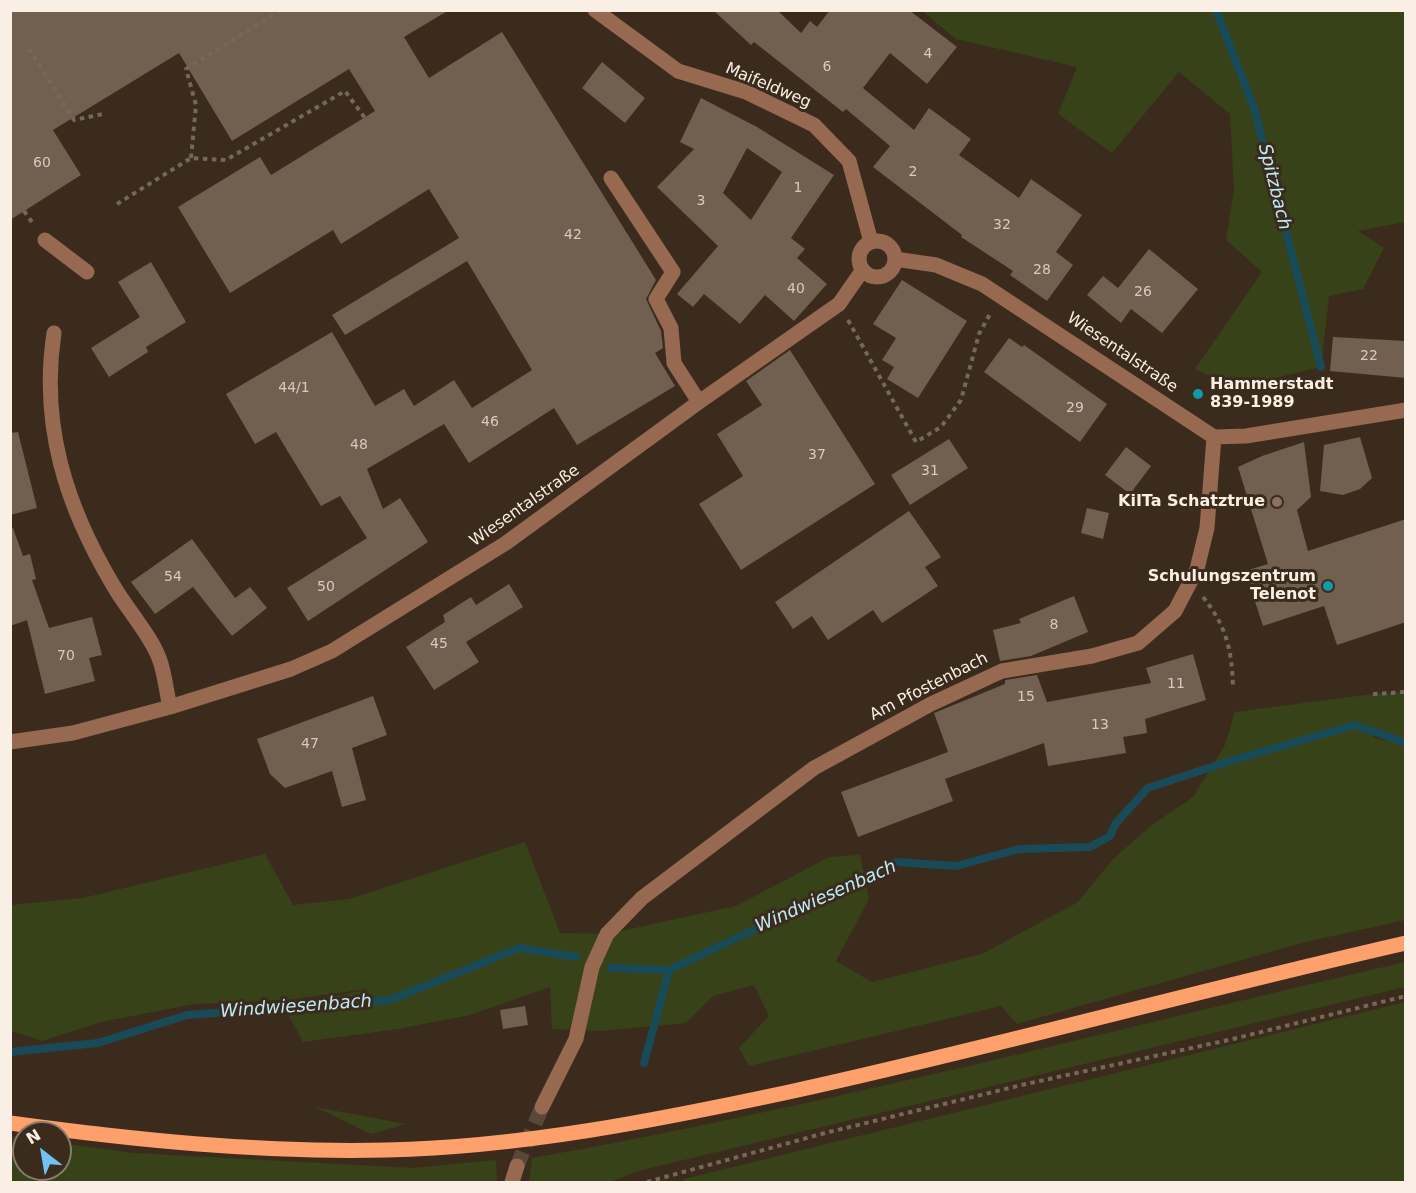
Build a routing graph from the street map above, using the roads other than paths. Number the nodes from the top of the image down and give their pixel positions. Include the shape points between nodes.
1 (595, 10) edge
2 (611, 178) dead end
3 (45, 240) dead end
4 (871, 242) junction
5 (895, 259) junction
6 (862, 271) junction
7 (87, 272) dead end
8 (54, 333) dead end
9 (699, 402) junction
10 (1406, 410) edge
11 (1214, 437) junction
12 (170, 707) junction
13 (10, 742) edge
14 (1406, 943) edge
15 (542, 1107) tunnel mouth
16 (10, 1123) edge
17 (517, 1166) tunnel mouth
18 (512, 1182) edge

1 - 4 street, Maifeldweg via 678,70 746,92 814,125 849,160
2 - 9 street via 673,272 656,299 671,328 674,363
3 - 7 street
4 - 5 street via 889,245
4 - 6 street via 859,254
5 - 6 street via 892,270 884,277 872,277
5 - 11 street, Wiesentalstraße via 936,265 982,284
6 - 9 street, Wiesentalstraße via 839,304
8 - 12 street via 49,366 55,448 81,526 159,657
9 - 12 street, Wiesentalstraße via 506,543 332,651 291,669
10 - 11 street via 1246,436
11 - 15 street, Am Pfostenbach via 1207,528 1197,569 1175,611 1138,643 1092,656 1002,671 931,704 814,768 642,898 607,934 592,967 576,1039
12 - 13 street, Wiesentalstraße via 73,733
14 - 16 main road via 1223,985 913,1065 690,1113 512,1140 388,1150 264,1148 122,1138
17 - 18 street

